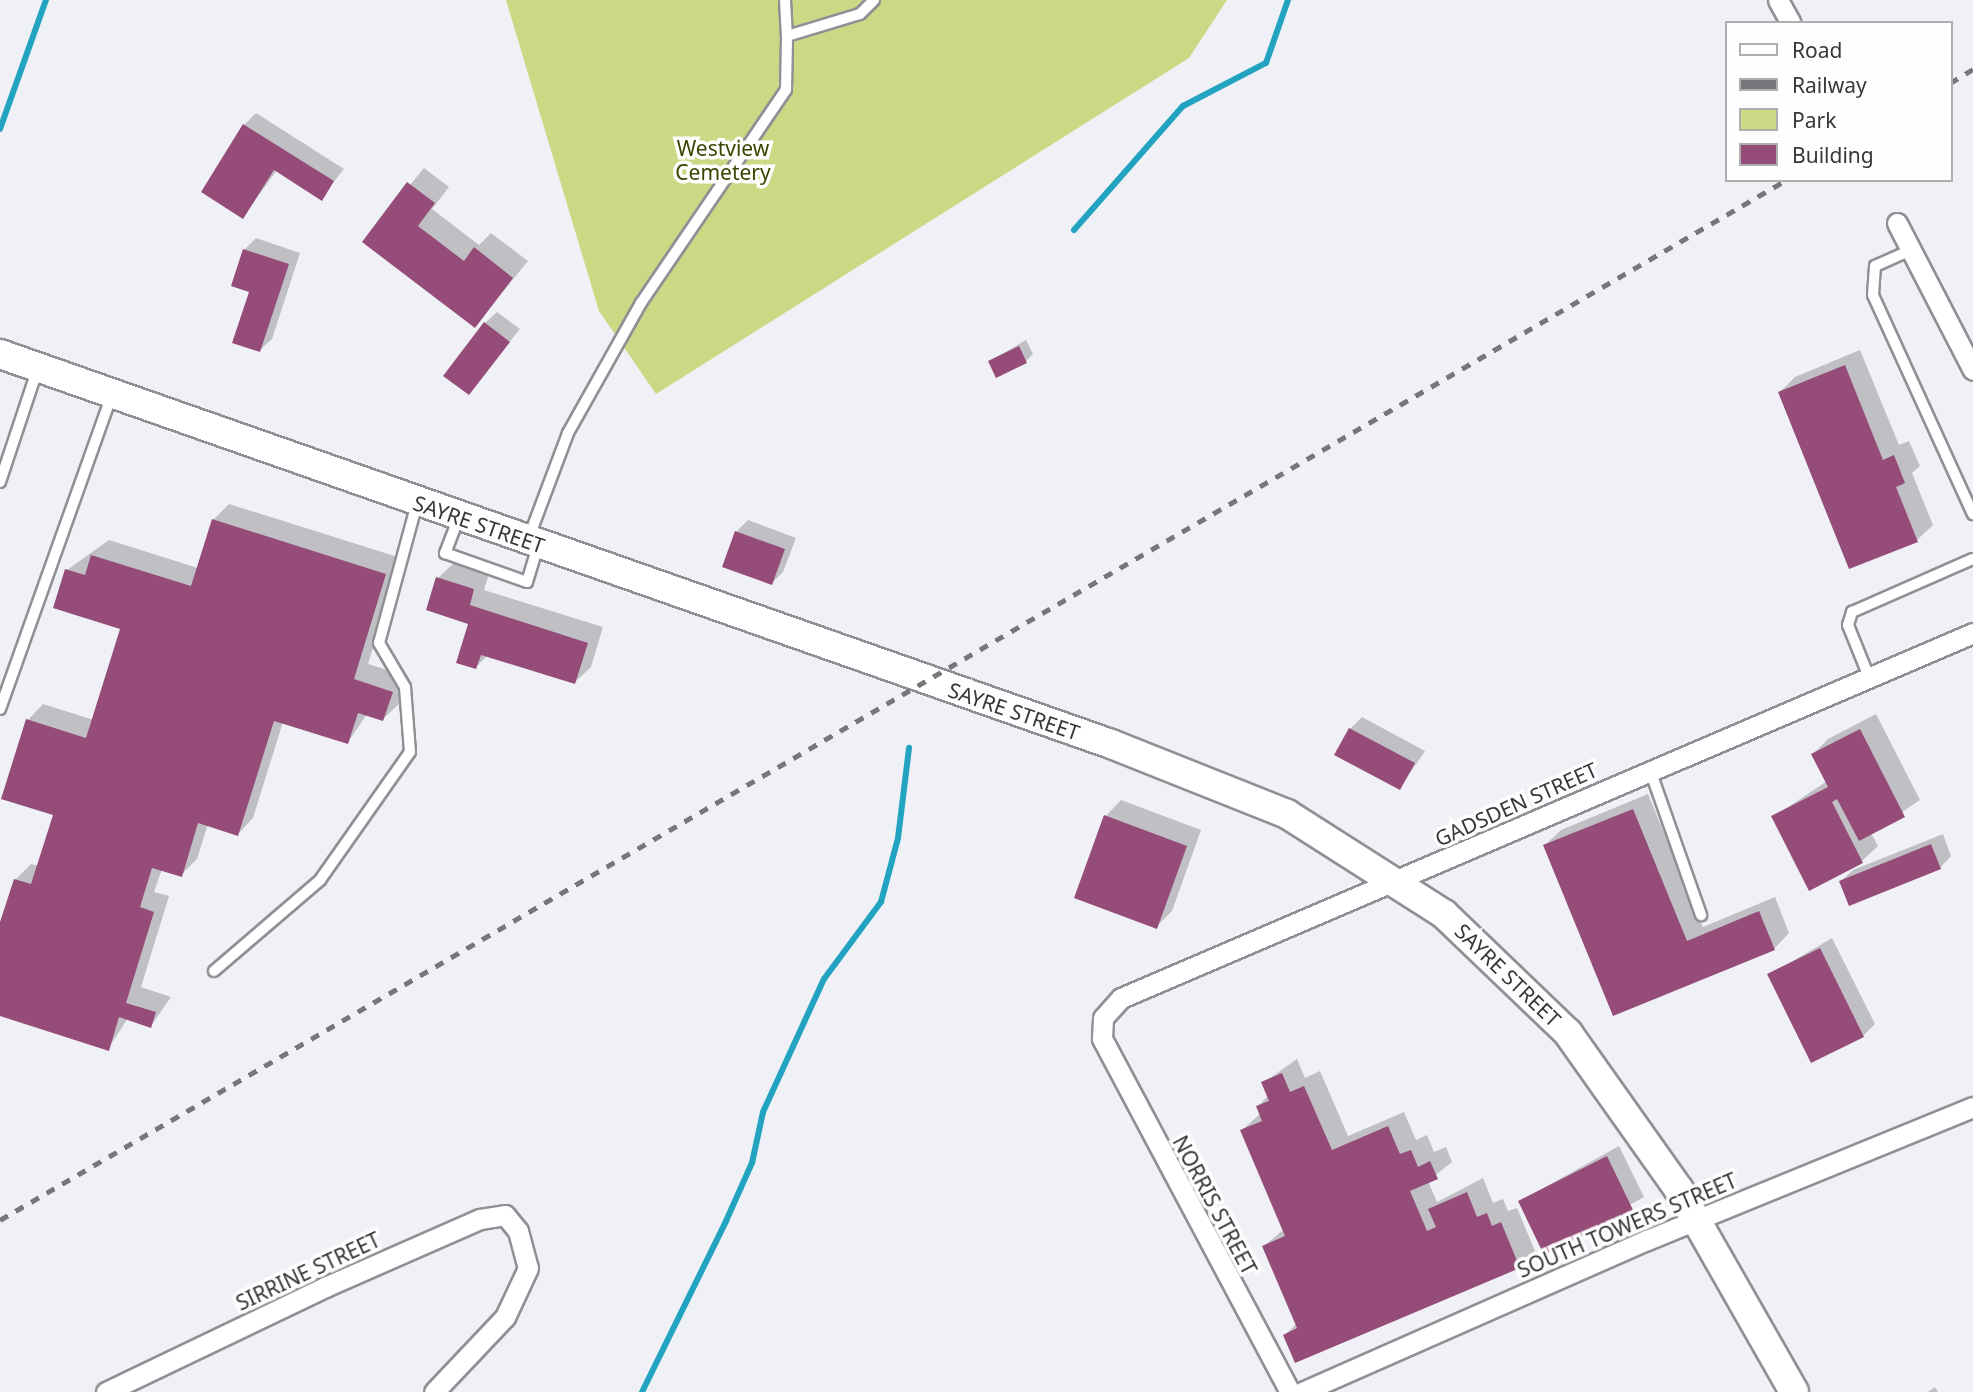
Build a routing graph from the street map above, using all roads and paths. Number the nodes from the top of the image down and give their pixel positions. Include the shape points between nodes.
1 (785, 0) edge
2 (874, 0) edge
3 (1778, 0) edge
4 (1790, 21) edge
5 (787, 36) junction
6 (1897, 223) dead end
7 (1911, 250) junction
8 (0, 354) edge
9 (38, 367) junction
10 (1973, 370) edge
11 (113, 394) junction
12 (0, 482) edge
13 (418, 502) junction
14 (1973, 513) edge
15 (459, 517) junction
16 (533, 543) junction
17 (1973, 559) edge
18 (1973, 633) edge
19 (1869, 677) junction
20 (0, 709) edge
21 (1650, 770) junction
22 (1396, 879) junction
23 (1701, 915) dead end
24 (214, 971) dead end
25 (1102, 1038) joint
26 (1973, 1107) edge
27 (1696, 1220) junction
28 (106, 1392) edge
29 (434, 1392) edge
30 (1290, 1392) edge
31 (1302, 1392) edge
32 (1794, 1392) edge

1 - 5 lane
2 - 5 lane via 860,14
3 - 4 street
5 - 16 lane via 786,90 641,303 568,433
6 - 7 street
7 - 10 street
7 - 14 lane via 1875,266 1873,295
8 - 9 main road, SAYRE STREET
9 - 11 main road, SAYRE STREET
9 - 12 lane
11 - 13 main road, SAYRE STREET
11 - 20 lane
13 - 15 main road, SAYRE STREET
13 - 24 lane via 379,643 405,687 410,752 320,880
15 - 16 main road, SAYRE STREET
15 - 16 lane via 445,552 527,582
16 - 22 main road, SAYRE STREET via 1111,744 1287,814
17 - 19 lane via 1852,612 1848,625
18 - 19 street, GADSDEN STREET
19 - 21 street, GADSDEN STREET
21 - 22 street, GADSDEN STREET
21 - 23 lane
22 - 25 street, GADSDEN STREET via 1121,998 1103,1017
22 - 27 main road, SAYRE STREET via 1506,969 1568,1033 1621,1099
25 - 30 street, NORRIS STREET
26 - 27 street, SOUTH TOWERS STREET
27 - 31 street, SOUTH TOWERS STREET
27 - 32 main road, SAYRE STREET
28 - 29 street, SIRRINE STREET via 480,1219 505,1215 521,1242 528,1268 505,1317

